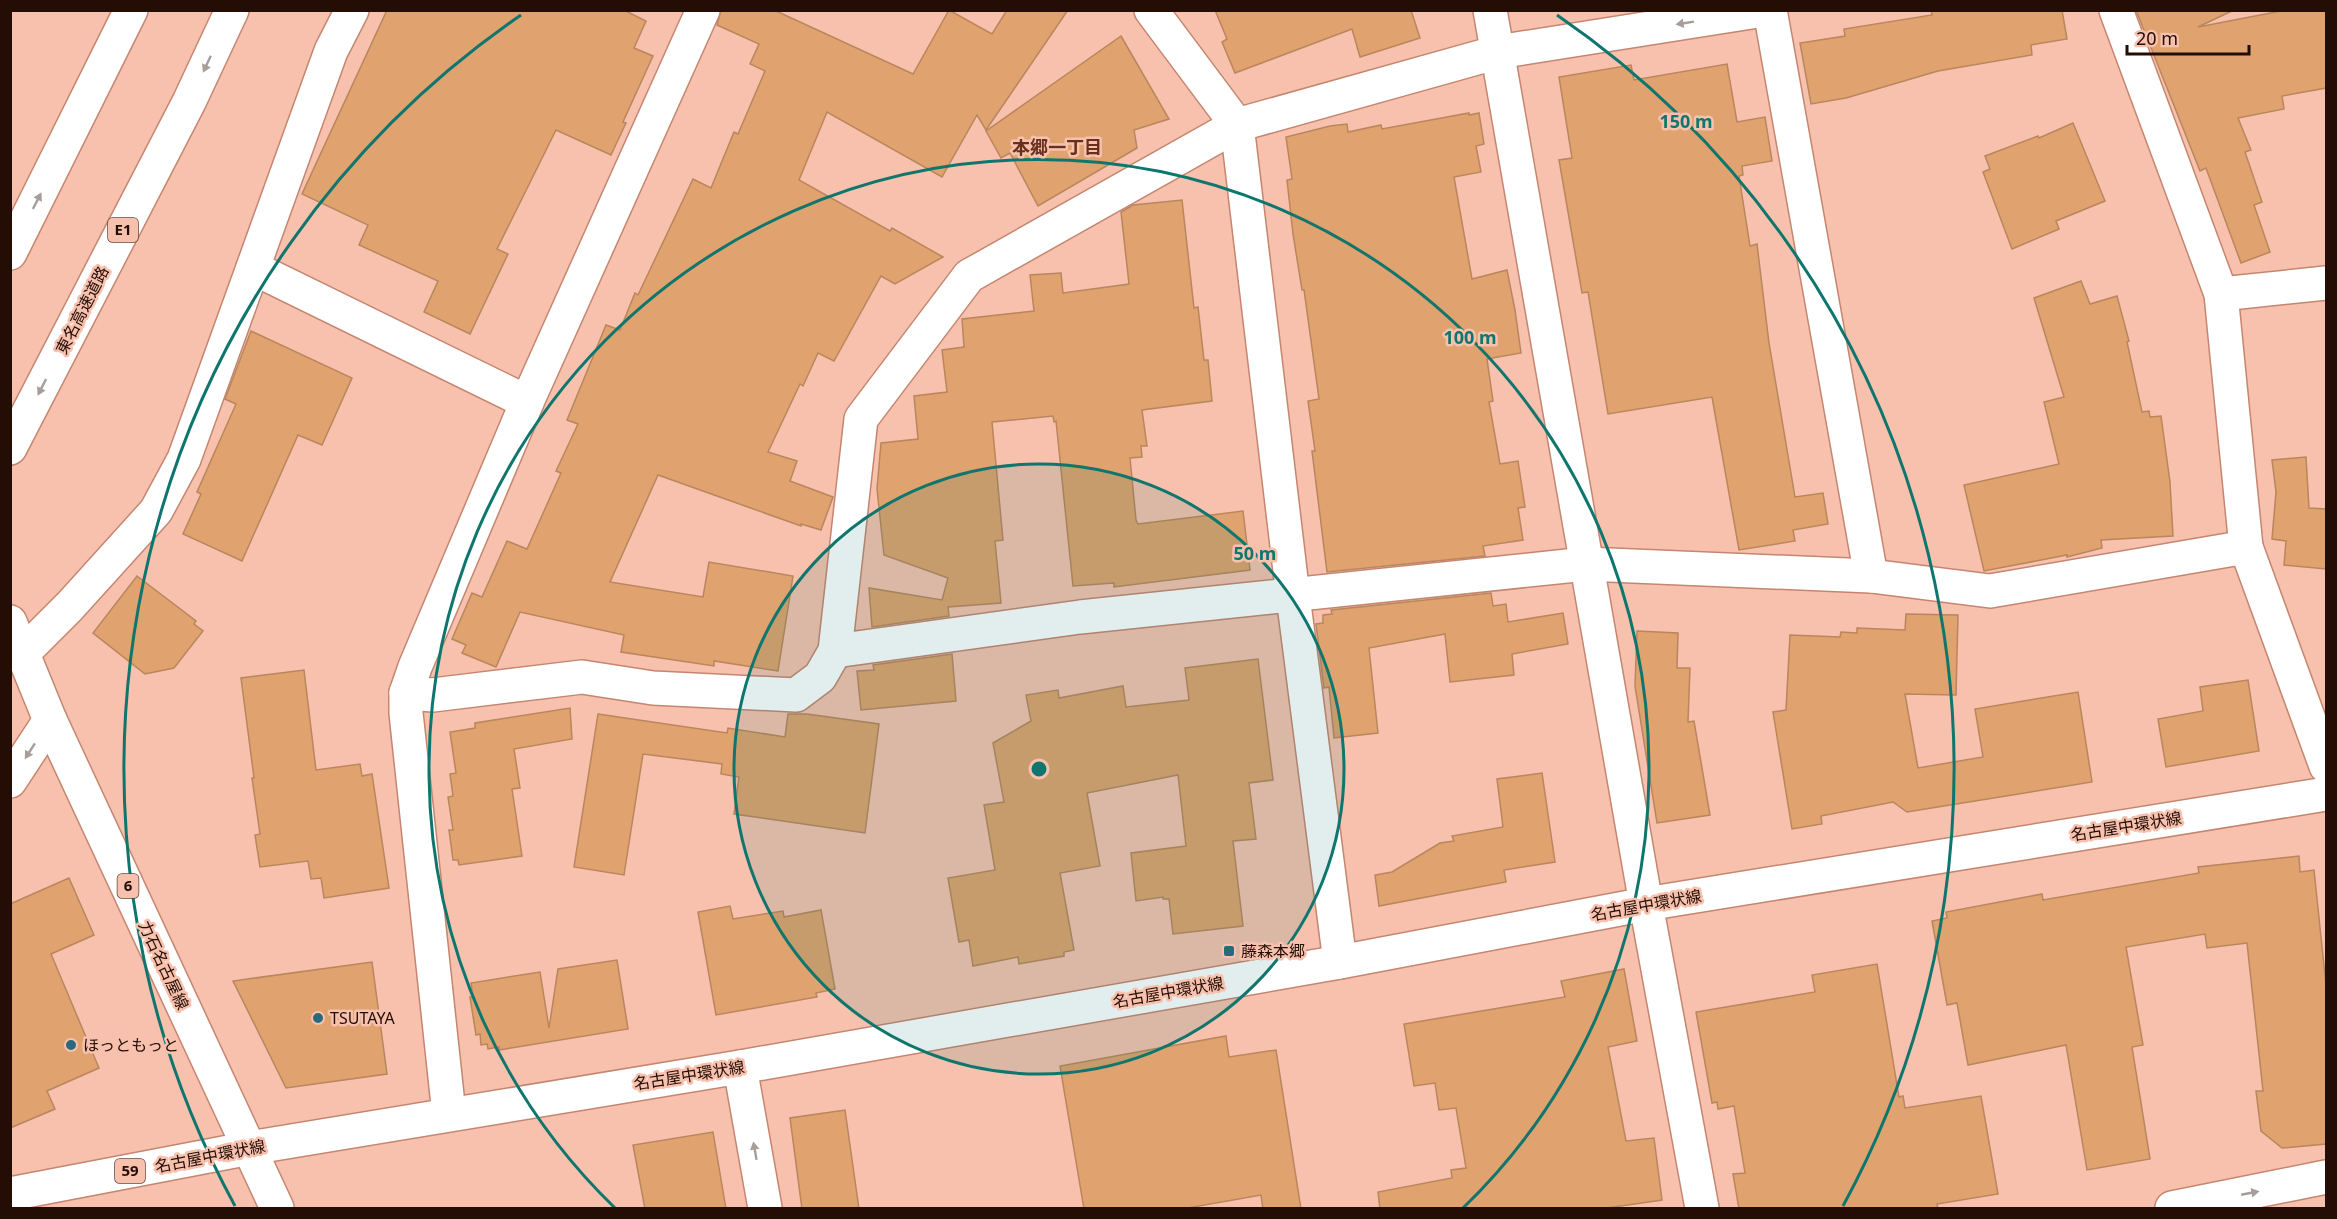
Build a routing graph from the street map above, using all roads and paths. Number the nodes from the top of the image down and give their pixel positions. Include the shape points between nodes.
1 (131, 10) edge
2 (232, 10) edge
3 (352, 10) edge
4 (703, 10) edge
5 (1151, 10) edge
6 (1490, 10) edge
7 (1764, 10) edge
8 (1770, 10) edge
9 (2116, 10) edge
10 (1498, 52) junction
11 (1237, 125) junction
12 (10, 253) edge
13 (253, 268) junction
14 (2326, 283) edge
15 (2221, 294) junction
16 (527, 402) junction
17 (10, 448) edge
18 (2246, 547) junction
19 (1586, 564) junction
20 (1871, 576) junction
21 (1293, 596) junction
22 (10, 622) edge
23 (835, 651) junction
24 (23, 654) junction
25 (406, 693) junction
26 (50, 720) junction
27 (2326, 766) edge
28 (10, 781) edge
29 (2326, 794) edge
30 (1646, 904) junction
31 (1340, 962) junction
32 (740, 1067) junction
33 (448, 1114) junction
34 (250, 1148) junction
35 (2326, 1177) edge
36 (10, 1194) edge
37 (277, 1209) edge
38 (765, 1209) edge
39 (1702, 1209) edge
40 (2172, 1209) edge

12 -> 1 main road
2 -> 17 main road, 東名高速道路 / E1 via 189,102
3 - 13 main road via 331,51
4 - 16 main road
5 - 11 main road
6 - 10 main road
7 -> 10 main road
8 - 20 main road
9 - 15 main road
10 - 11 main road
10 - 19 main road
11 - 21 main road
11 - 23 main road via 969,276 861,419
13 - 16 main road
13 - 24 main road via 184,459 156,511
14 - 15 main road
15 - 18 main road
16 - 25 main road
18 - 20 main road via 1990,591
18 - 27 main road
19 - 20 main road
19 - 21 main road
19 - 30 main road
21 - 23 main road via 1080,617
21 - 31 main road
22 - 24 main road, 力石名古屋線 / 6
23 - 25 main road via 820,677 796,695 653,688 582,677 433,695
24 - 26 main road, 力石名古屋線 / 6
25 - 33 main road
26 -> 28 main road
26 - 34 main road, 力石名古屋線 / 6
29 - 30 main road, 名古屋中環状線 / 59
30 - 31 main road, 名古屋中環状線 / 59
30 - 39 main road
31 - 32 main road, 名古屋中環状線 / 59
32 - 33 main road, 名古屋中環状線 / 59
38 -> 32 main road
33 - 34 main road, 名古屋中環状線 / 59
34 - 36 main road, 名古屋中環状線 / 59
34 - 37 main road, 力石名古屋線 / 6
40 -> 35 main road

